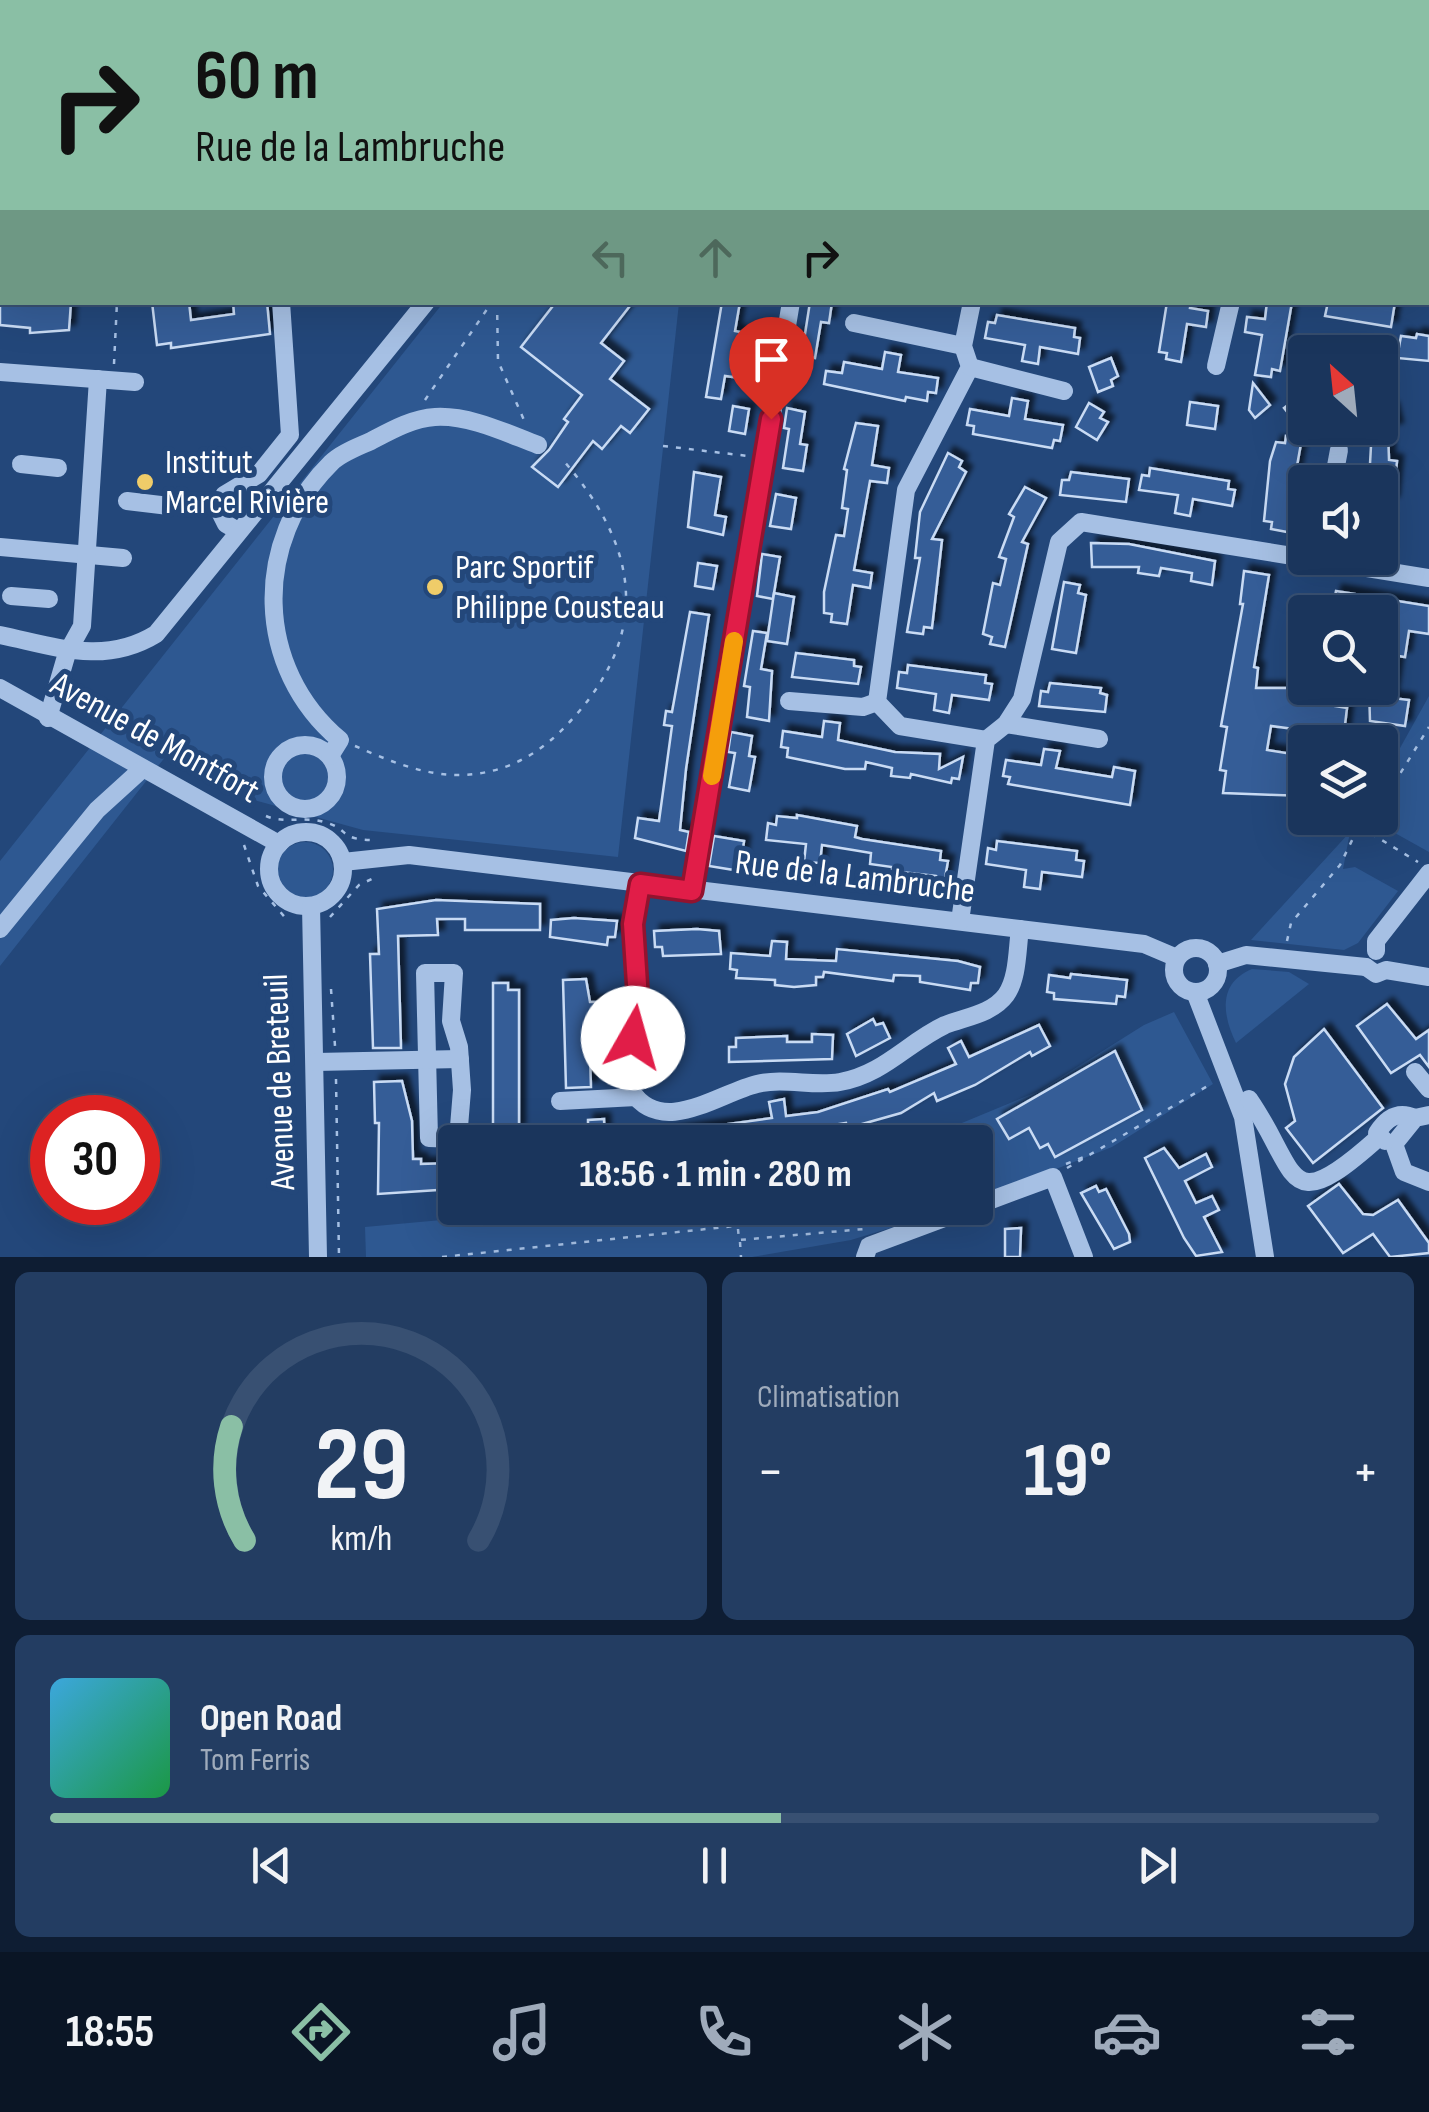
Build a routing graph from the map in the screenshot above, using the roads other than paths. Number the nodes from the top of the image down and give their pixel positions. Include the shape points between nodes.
1 (280, 305) edge
2 (424, 305) edge
3 (790, 305) edge
4 (971, 305) edge
5 (1229, 305) edge
6 (854, 323) dead end
7 (964, 346) junction
8 (1216, 366) dead end
9 (970, 367) junction
10 (0, 372) edge
11 (98, 379) junction
12 (135, 382) dead end
13 (1064, 391) dead end
14 (533, 443) road end
15 (1339, 450) dead end
16 (21, 464) dead end
17 (1336, 465) edge
18 (58, 468) dead end
19 (127, 501) dead end
20 (169, 506) dead end
21 (238, 532) junction
22 (7, 548) edge
23 (86, 555) junction
24 (1288, 555) edge
25 (123, 558) dead end
26 (1398, 573) edge
27 (1429, 578) edge
28 (11, 596) dead end
29 (48, 598) dead end
30 (0, 635) edge
31 (67, 654) junction
32 (0, 688) edge
33 (789, 701) dead end
34 (877, 702) junction
35 (48, 718) junction
36 (1006, 724) junction
37 (1099, 739) dead end
38 (986, 740) junction
39 (335, 748) junction
40 (140, 770) junction
41 (295, 808) junction
42 (284, 840) junction
43 (343, 862) junction
44 (1429, 871) edge
45 (640, 884) junction
46 (692, 891) junction
47 (310, 906) junction
48 (960, 921) junction
49 (0, 928) edge
50 (1020, 930) junction
51 (1178, 958) junction
52 (1371, 959) junction
53 (1217, 964) junction
54 (1429, 977) edge
55 (1195, 992) junction
56 (460, 1059) junction
57 (426, 1060) junction
58 (316, 1062) junction
59 (1415, 1072) dead end
60 (1429, 1090) edge
61 (636, 1098) junction
62 (1249, 1099) dead end
63 (560, 1102) dead end
64 (1422, 1116) edge
65 (1386, 1141) junction
66 (1429, 1182) edge
67 (993, 1200) edge
68 (926, 1225) edge
69 (318, 1257) edge
70 (865, 1257) edge
71 (1084, 1257) edge
72 (1265, 1257) edge

1 - 21 street via 290,436 260,474 224,495 219,510
2 - 21 street
3 - 46 street
4 - 7 street
5 - 8 street
6 - 7 street
7 - 9 street
9 - 13 street
9 - 34 street via 906,490
10 - 11 street
11 - 12 street
11 - 23 street
14 - 39 street via 476,422 434,417 395,428 333,460 300,501 277,553 270,592 293,682
15 - 17 street
16 - 18 street
19 - 20 street
21 - 31 street via 156,634 140,644
22 - 23 street
23 - 25 street
23 - 31 street via 82,626
24 - 36 street via 1081,522 1059,542 1022,699
26 - 27 street
28 - 29 street
30 - 31 street
31 - 35 street
32 - 35 street, Avenue de Montfort
33 - 34 street via 863,708
34 - 38 street via 900,726
35 - 40 street, Avenue de Montfort
36 - 37 street
36 - 38 street
38 - 48 street
39 - 41 street via 332,795 316,807
39 - 41 street via 300,744 281,754 273,785
40 - 42 street, Avenue de Montfort
40 - 49 street
41 - 42 street
42 - 43 street via 323,836
42 - 47 street via 269,867 276,891
43 - 45 street, Rue de la Lambruche via 409,855
43 - 47 street via 340,886
44 - 52 street via 1376,942
45 - 46 street, Rue de la Lambruche
45 - 61 street via 632,948 639,1014 625,1060
46 - 48 street, Rue de la Lambruche
47 - 58 street, Avenue de Breteuil
48 - 50 street, Rue de la Lambruche
50 - 51 street, Rue de la Lambruche via 1144,944
50 - 61 street via 1005,996 868,1075 836,1083 756,1084 678,1111 659,1111
51 - 53 street via 1202,949
51 - 55 street via 1176,980
52 - 53 street via 1246,955
52 - 54 street via 1388,959 1386,970
53 - 55 street via 1214,984
55 - 72 street via 1247,1135
56 - 57 street
56 - 57 street via 458,1138 429,1138
56 - 57 street via 452,1021 454,973 425,973
57 - 58 street
58 - 69 street, Avenue de Breteuil
59 - 60 street
61 - 63 street
62 - 65 street via 1290,1175 1310,1183 1326,1180
64 - 65 street via 1389,1118
65 - 66 street via 1404,1172
67 - 71 street via 1053,1177
68 - 70 street via 869,1246

